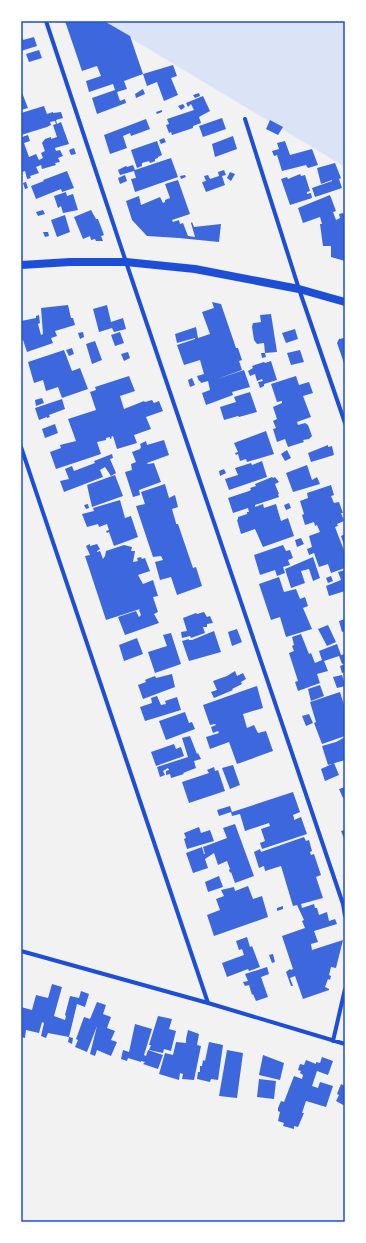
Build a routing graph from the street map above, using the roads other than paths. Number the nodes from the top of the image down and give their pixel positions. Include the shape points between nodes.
1 (46, 21) edge
2 (245, 119) dead end
3 (126, 262) junction
4 (21, 265) edge
5 (299, 289) junction
6 (345, 302) edge
7 (345, 423) edge
8 (21, 447) edge
9 (345, 916) edge
10 (21, 951) edge
11 (345, 989) edge
12 (208, 1003) junction
13 (333, 1040) junction
14 (345, 1044) edge

1 - 3 street
2 - 5 street
3 - 4 main road
3 - 5 main road via 195,269
3 - 9 street
5 - 6 main road
5 - 7 street
8 - 12 street
10 - 12 street
11 - 13 street
12 - 13 street
13 - 14 street

